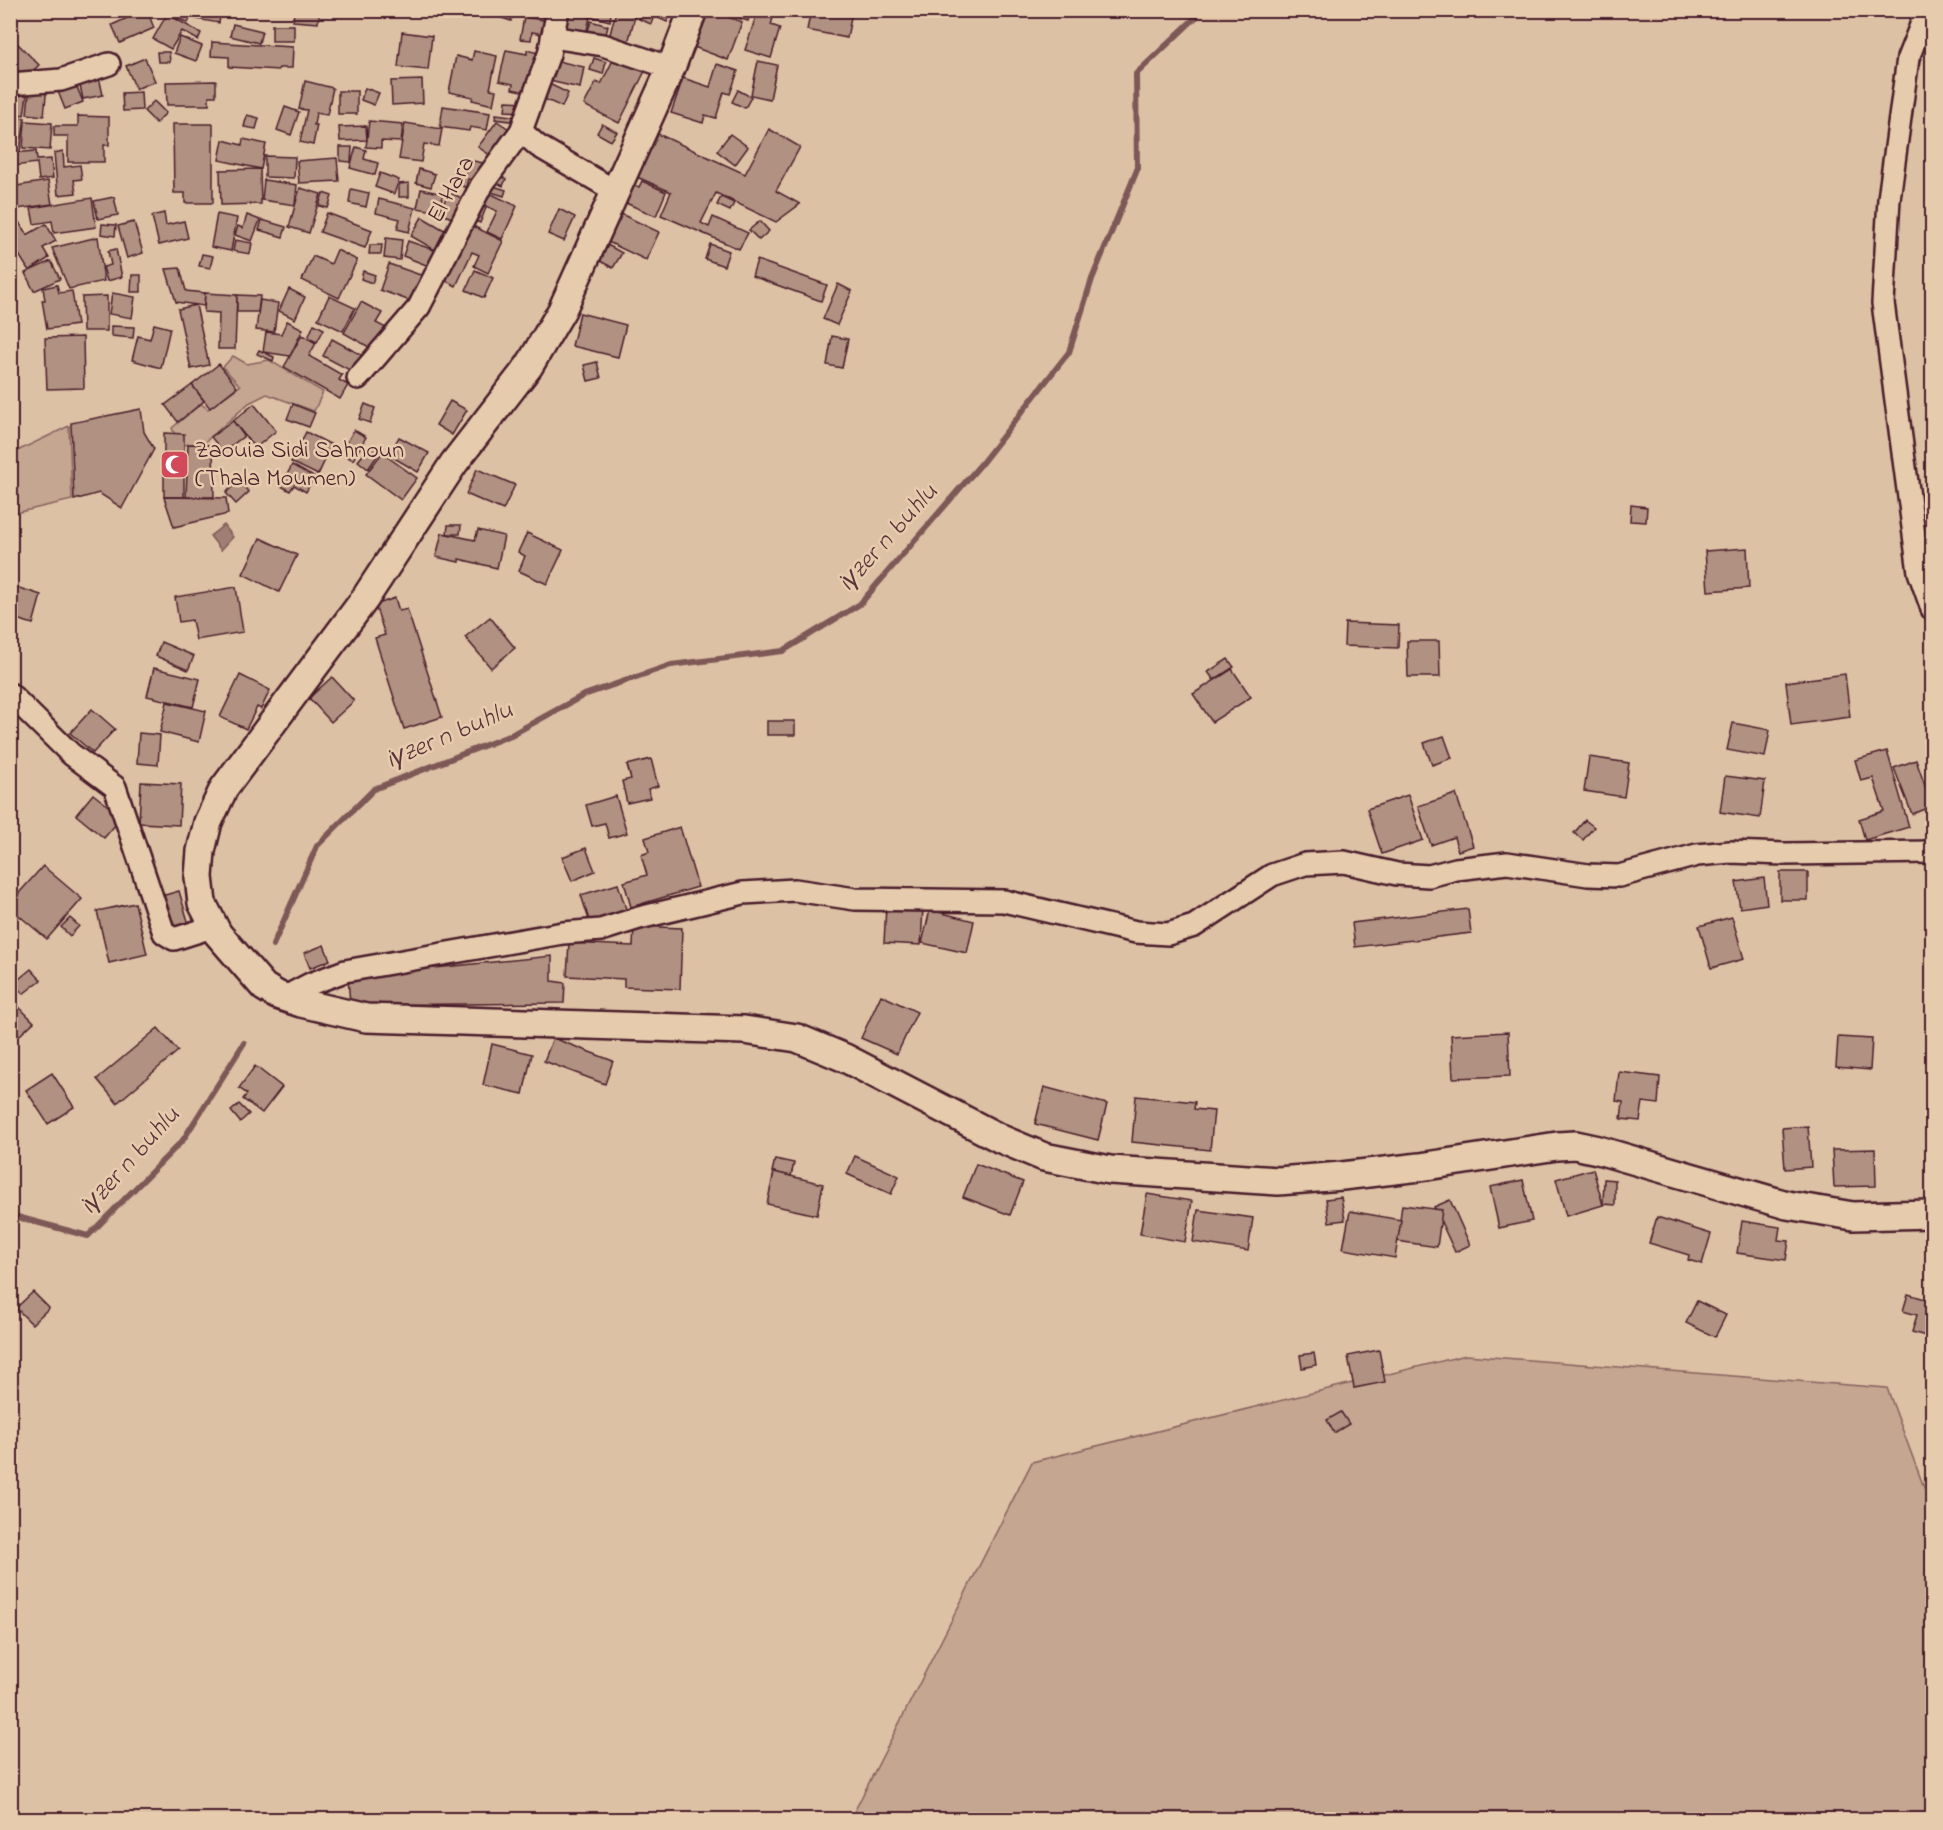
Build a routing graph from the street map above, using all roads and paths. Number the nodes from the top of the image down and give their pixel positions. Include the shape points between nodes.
1 (558, 10) edge
2 (693, 10) edge
3 (1927, 10) edge
4 (552, 37) junction
5 (109, 64) dead end
6 (671, 68) junction
7 (10, 84) edge
8 (521, 131) junction
9 (615, 191) junction
10 (358, 378) dead end
11 (1932, 609) edge
12 (10, 694) edge
13 (1932, 852) edge
14 (215, 930) junction
15 (275, 992) junction
16 (1932, 1214) edge

1 - 4 street, El Hara
2 - 6 main road
3 - 11 street via 1908,58 1889,199 1883,303 1919,572
4 - 6 street via 603,45
4 - 8 street, El Hara
5 - 7 street via 61,80
6 - 9 main road
8 - 9 street via 538,146
8 - 10 street, El Hara via 481,186 419,307
9 - 14 main road via 562,310 529,366 454,463 364,600 224,788 208,822 199,877 202,903
12 - 14 street via 71,754 115,787 164,933 174,939
13 - 15 street via 1730,852 1697,855 1619,876 1507,863 1429,876 1397,874 1344,862 1305,864 1272,875 1194,926 1168,933 1136,932 1004,901 855,899 795,890 743,893 601,930 563,933 345,971
14 - 15 main road
15 - 16 main road via 301,1003 366,1018 744,1030 797,1038 845,1058 1001,1139 1044,1157 1110,1170 1278,1181 1409,1169 1575,1145 1787,1205 1853,1216

